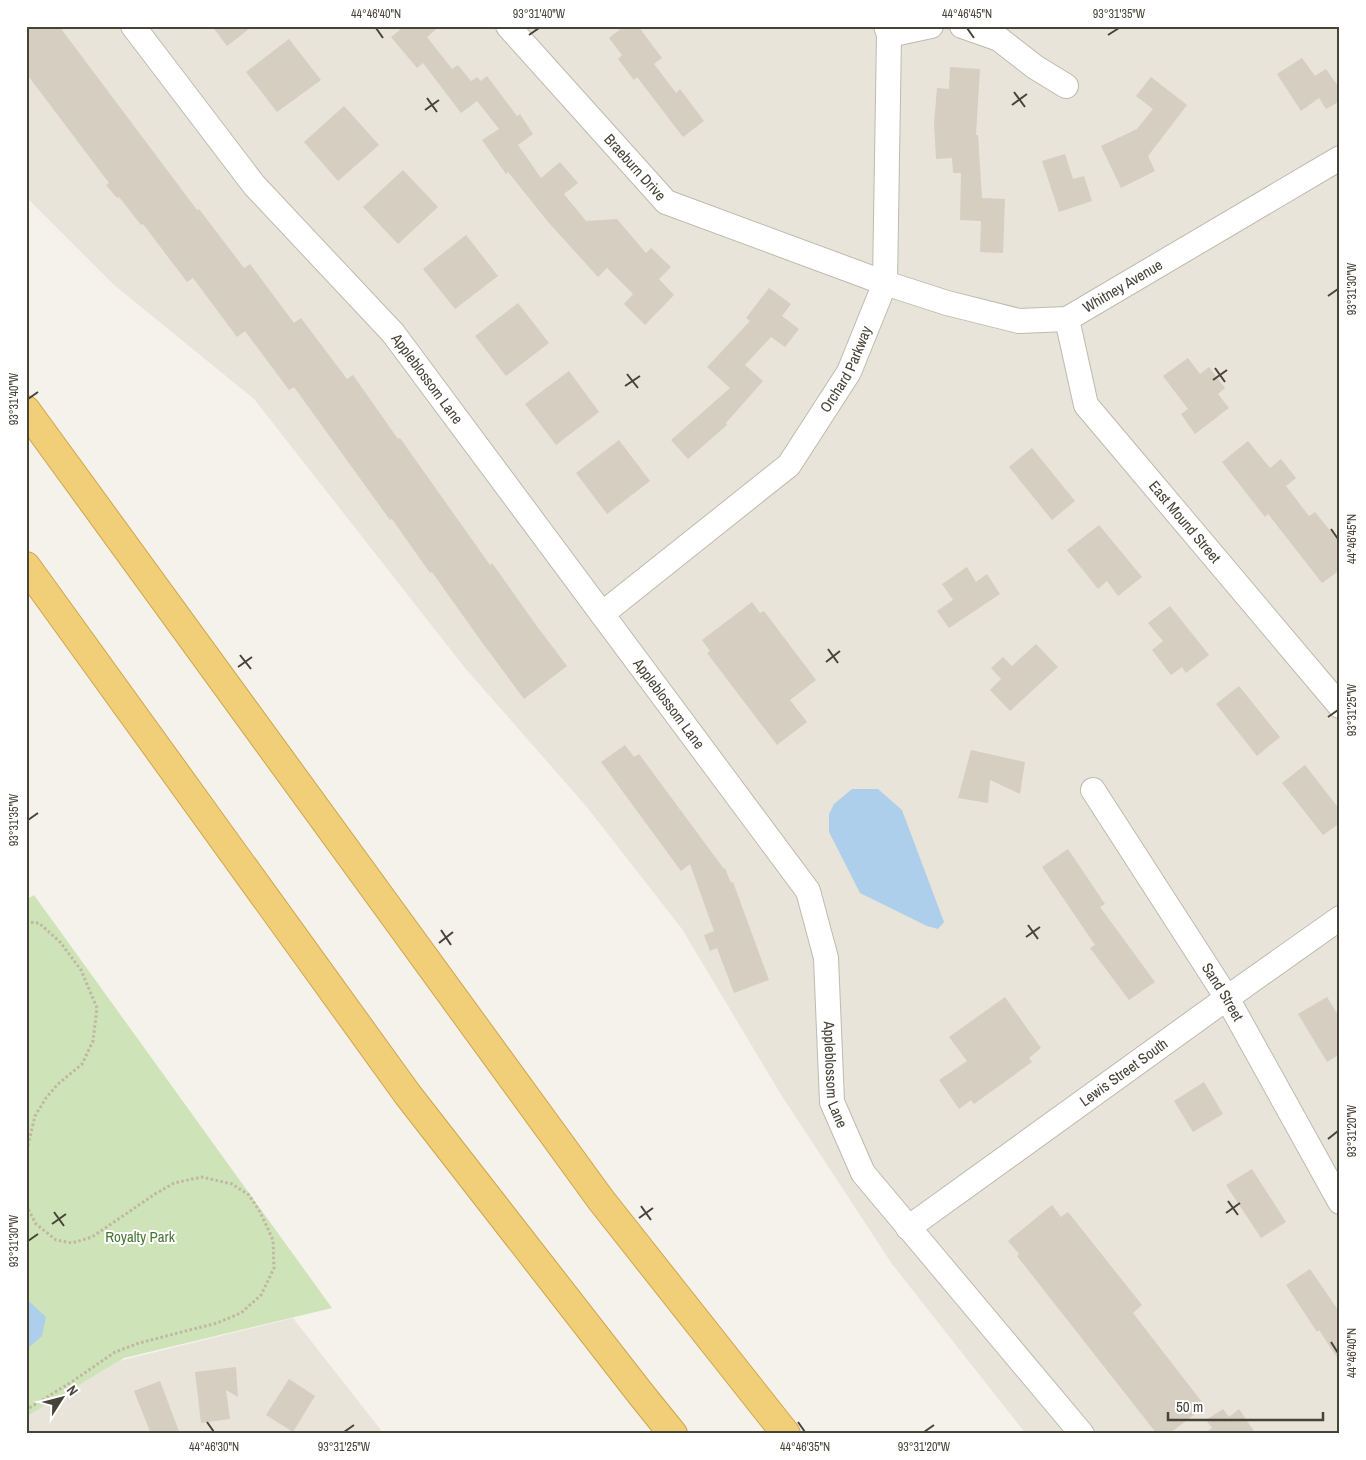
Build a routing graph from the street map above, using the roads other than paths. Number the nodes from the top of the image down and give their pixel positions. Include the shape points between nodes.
1 (132, 26) edge
2 (508, 26) edge
3 (931, 26) edge
4 (962, 26) edge
5 (888, 31) edge
6 (1066, 86) dead end
7 (1340, 158) edge
8 (885, 282) junction
9 (1067, 319) junction
10 (26, 410) edge
11 (26, 566) edge
12 (602, 614) junction
13 (1340, 706) edge
14 (1093, 790) dead end
15 (1340, 918) edge
16 (1227, 998) junction
17 (1340, 1202) edge
18 (908, 1228) junction
19 (673, 1434) edge
20 (786, 1434) edge
21 (1082, 1434) edge

1 - 12 street, Appleblossom Lane via 254,185 393,333
2 - 8 street, Braeburn Drive via 666,202
3 - 5 street
4 - 6 street via 998,39
5 - 8 street, Orchard Parkway
7 - 9 street, Whitney Avenue
8 - 9 street, Whitney Avenue via 947,303 1019,321
8 - 12 street, Orchard Parkway via 849,372 789,464
9 - 13 street, East Mound Street via 1086,405
10 - 20 highway via 600,1200
11 - 19 highway via 408,1095
12 - 18 street, Appleblossom Lane via 808,891 826,958 832,1102 863,1173
14 - 16 street, Sand Street
15 - 16 street, Lewis Street South
16 - 17 street, Sand Street
16 - 18 street, Lewis Street South
18 - 21 street, Appleblossom Lane

